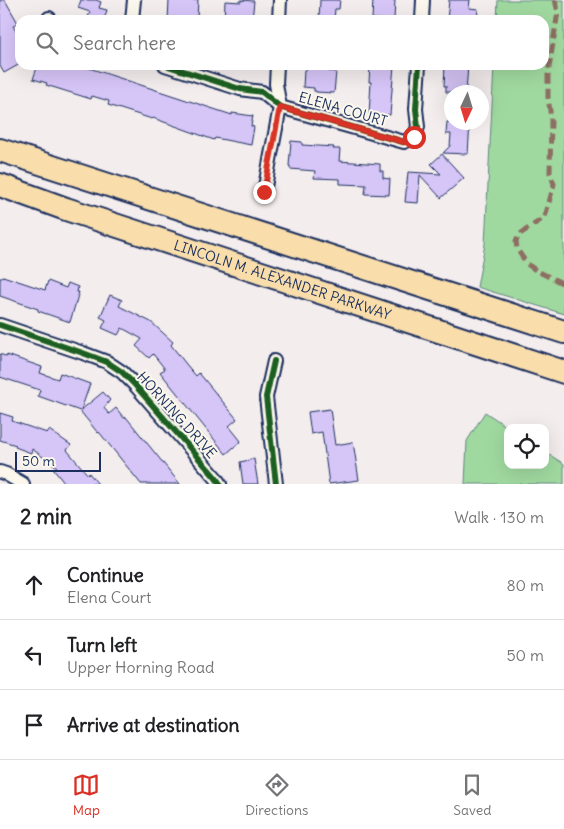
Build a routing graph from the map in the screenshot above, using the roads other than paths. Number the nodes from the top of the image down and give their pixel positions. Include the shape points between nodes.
1 (134, 0) edge
2 (280, 0) edge
3 (423, 0) edge
4 (132, 15) edge
5 (279, 15) edge
6 (422, 15) edge
7 (181, 70) edge
8 (277, 70) edge
9 (419, 70) edge
10 (280, 107) junction
11 (0, 150) edge
12 (0, 185) edge
13 (264, 192) dead end
14 (0, 325) edge
15 (564, 332) edge
16 (274, 361) dead end
17 (564, 372) edge
18 (0, 472) edge
19 (24, 484) edge
20 (220, 484) edge
21 (276, 484) edge

1 - 4 street
2 - 5 street
3 - 6 street
7 - 10 street via 240,89 262,92
8 - 10 street
9 - 10 street, ELENA COURT via 418,127 414,137 404,142
10 - 13 street
11 - 15 highway
12 - 17 highway, LINCOLN M. ALEXANDER PARKWAY
14 - 20 street, HORNING DRIVE via 107,362 122,372
16 - 21 street via 266,396
18 - 19 street

